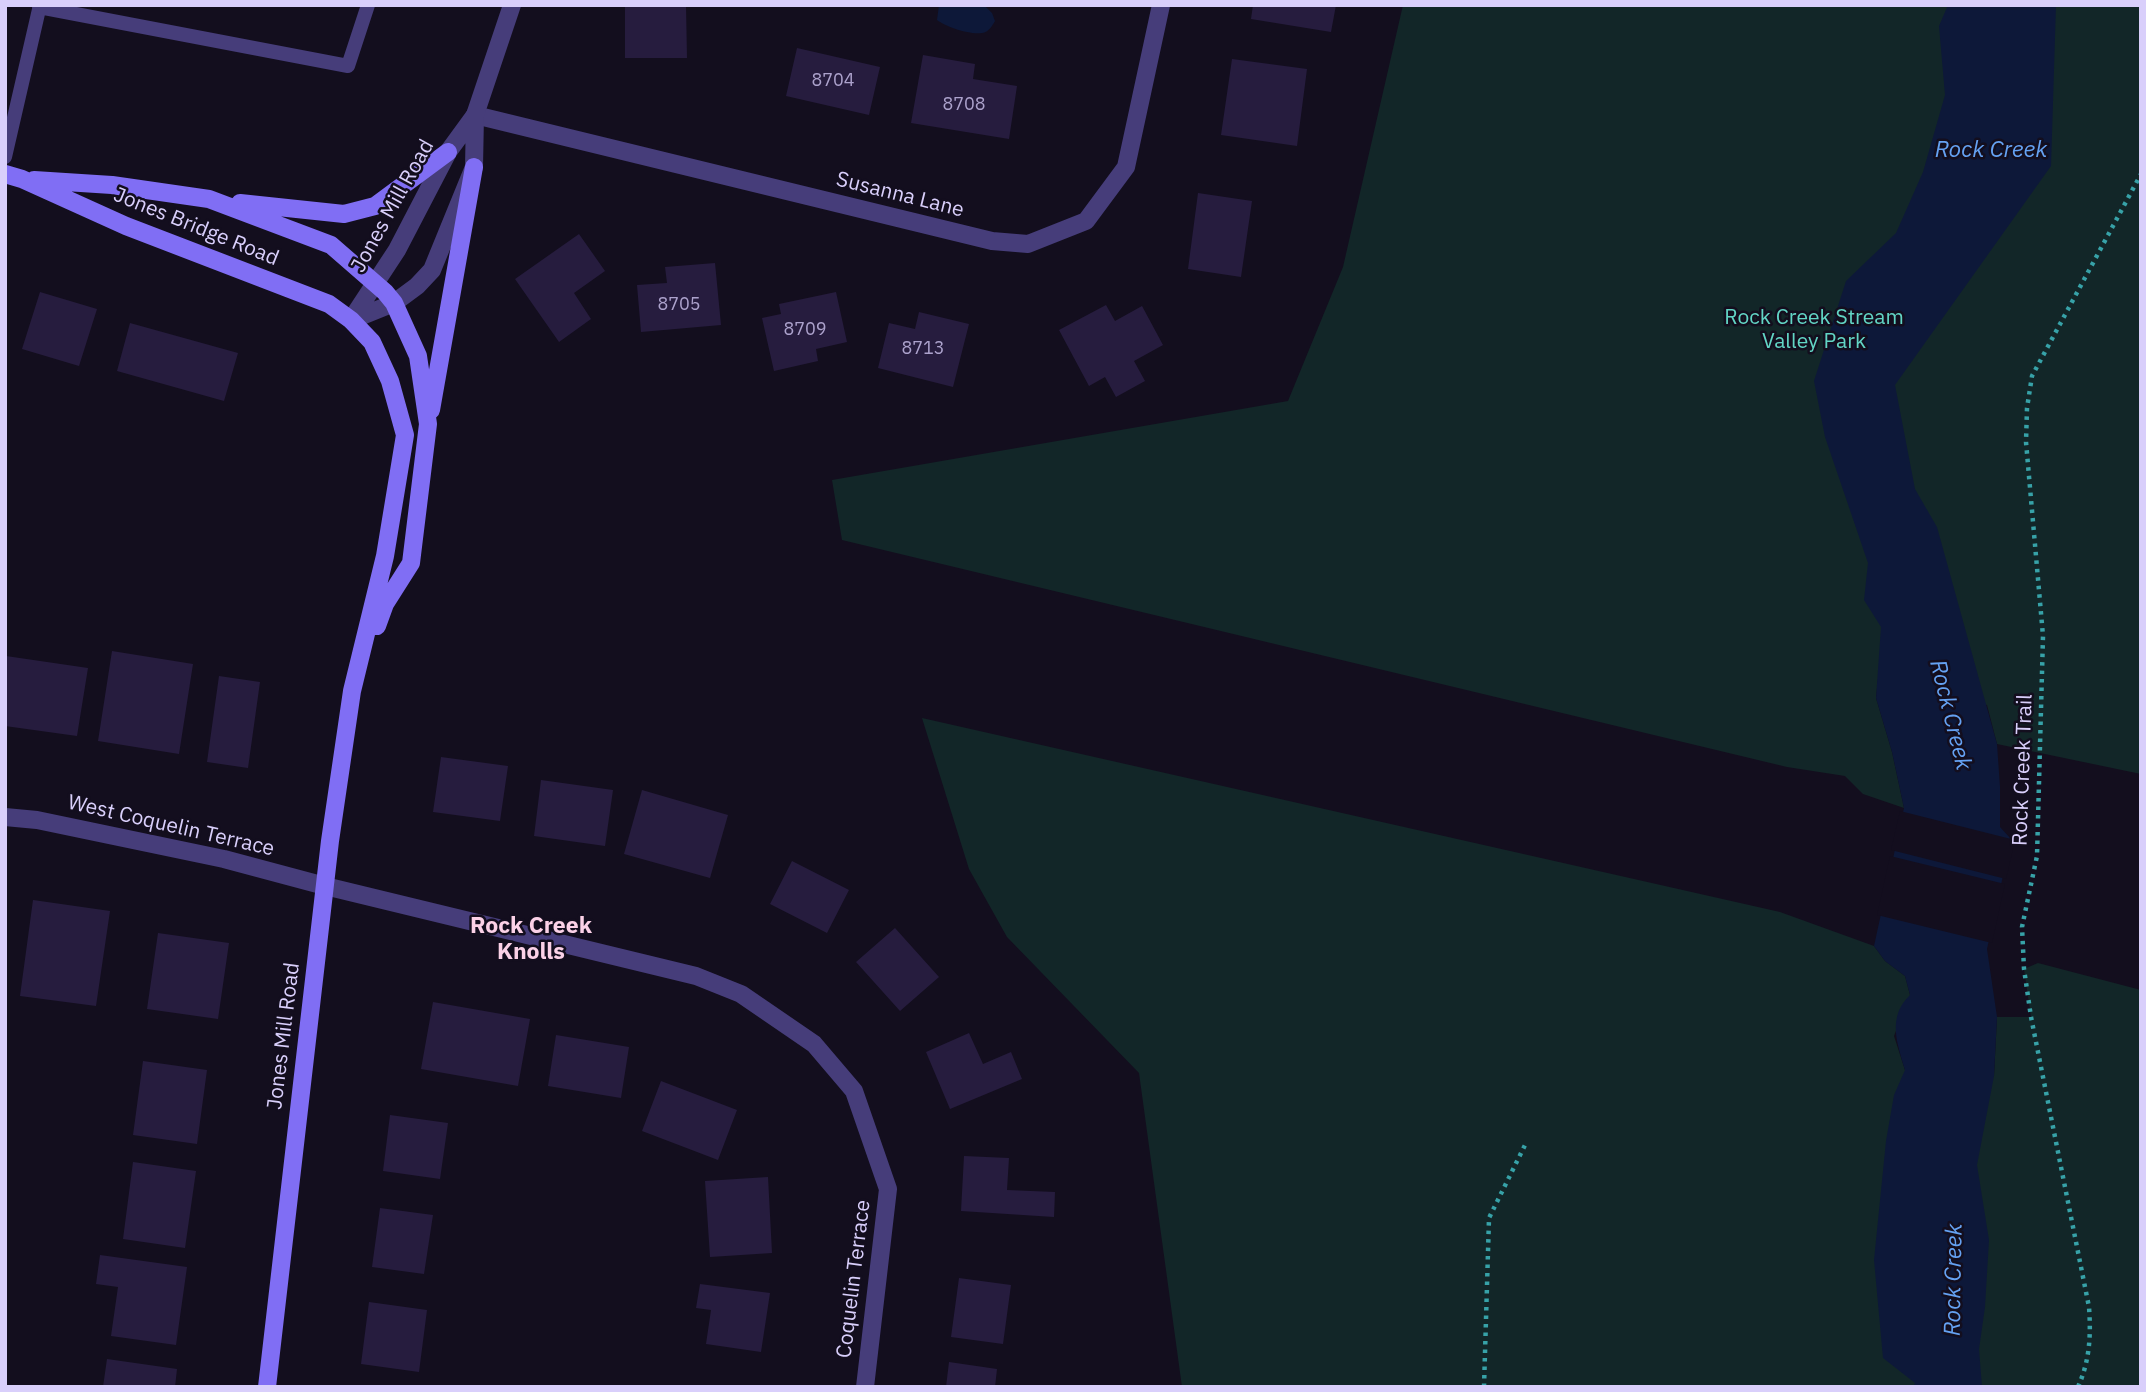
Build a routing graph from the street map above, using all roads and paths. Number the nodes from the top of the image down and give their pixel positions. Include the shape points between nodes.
1 (368, 5) edge
2 (512, 5) edge
3 (1161, 5) edge
4 (39, 6) edge
5 (475, 115) junction
6 (449, 152) junction
7 (5, 157) edge
8 (474, 167) junction
9 (2141, 174) edge
10 (13, 176) edge
11 (209, 199) junction
12 (385, 293) junction
13 (351, 320) junction
14 (428, 424) junction
15 (352, 691) junction
16 (5, 817) edge
17 (325, 886) junction
18 (1527, 1141) dead end
19 (267, 1387) edge
20 (865, 1387) edge
21 (1485, 1387) edge
22 (2078, 1387) edge

1 - 4 lane via 348,66
2 - 5 street, Jones Mill Road
3 - 5 street, Susanna Lane via 1126,167 1086,221 1028,244 992,241
4 - 7 lane
5 - 6 street, Jones Mill Road
5 - 8 street, Jones Mill Road
6 - 11 main road via 375,206 344,214
6 - 12 street, Jones Mill Road via 397,250
8 - 12 street, Jones Mill Road via 432,270 417,286
8 - 14 main road
9 - 22 path, Rock Creek Trail via 2032,376 2027,408 2043,636 2037,856 2022,928 2031,1017 2089,1307 2091,1339
10 - 11 main road, Jones Bridge Road
10 - 13 main road, Jones Bridge Road via 126,226 329,304
11 - 12 main road, Jones Bridge Road via 331,246
12 - 13 street, Jones Mill Road
12 - 13 street, Jones Mill Road
12 - 14 main road, Jones Mill Road via 418,356
13 - 15 main road, Jones Mill Road via 372,342 390,381 405,435 384,556
14 - 15 main road, Jones Mill Road via 411,563 386,604
15 - 17 main road, Jones Mill Road
16 - 17 street, West Coquelin Terrace via 224,859
17 - 19 main road, Jones Mill Road
17 - 20 street, Coquelin Terrace via 696,976 741,994 814,1044 854,1091 888,1189
18 - 21 path via 1489,1218

